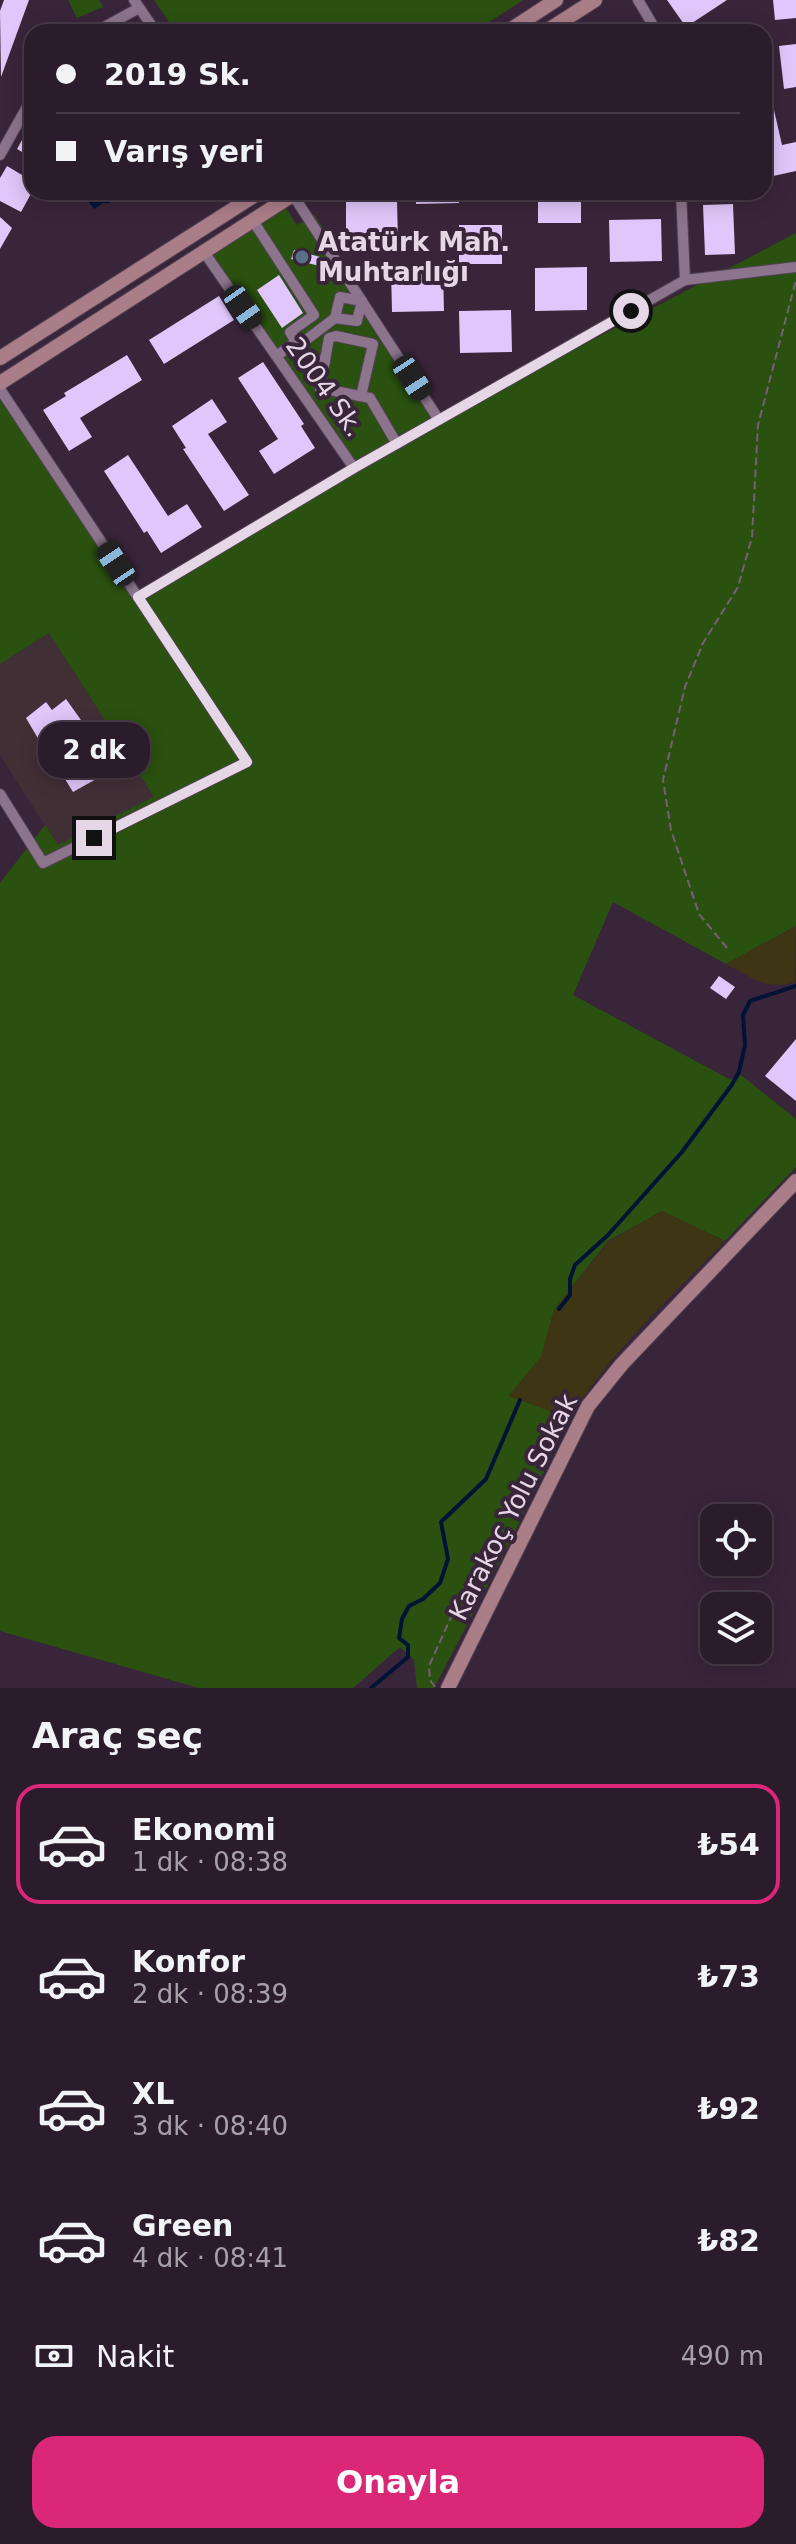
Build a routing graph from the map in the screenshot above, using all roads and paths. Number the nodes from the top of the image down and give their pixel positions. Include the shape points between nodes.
1 (556, 0) edge
2 (595, 0) edge
3 (638, 0) edge
4 (137, 4) edge
5 (107, 24) edge
6 (151, 24) edge
7 (519, 24) edge
8 (558, 24) edge
9 (652, 24) edge
10 (24, 112) edge
11 (0, 155) edge
12 (250, 200) edge
13 (270, 200) edge
14 (284, 200) edge
15 (299, 200) edge
16 (681, 200) edge
17 (275, 206) junction
18 (257, 227) dead end
19 (204, 252) junction
20 (278, 260) junction
21 (291, 264) dead end
22 (796, 267) edge
23 (796, 278) edge
24 (685, 280) junction
25 (362, 301) junction
26 (335, 318) junction
27 (297, 344) junction
28 (277, 356) junction
29 (0, 358) edge
30 (325, 362) junction
31 (0, 383) edge
32 (0, 389) edge
33 (361, 396) junction
34 (439, 420) junction
35 (397, 444) junction
36 (354, 468) junction
37 (138, 597) junction
38 (0, 794) edge
39 (727, 948) dead end
40 (796, 1181) edge
41 (466, 1584) dead end
42 (436, 1688) edge
43 (448, 1688) edge

1 - 7 street
2 - 8 street
3 - 9 street
4 - 5 street
4 - 6 street
10 - 11 street
12 - 29 street
13 - 17 street
14 - 17 street
15 - 25 street
16 - 24 street
17 - 19 street
18 - 20 street
19 - 28 street, 2004 Sk.
19 - 31 street
20 - 21 street
20 - 27 street via 314,315 290,332
22 - 24 street
23 - 39 path via 758,425 752,537 738,587 703,643 685,687 663,780 671,830 699,914
24 - 34 street
25 - 26 street via 357,321
25 - 26 street via 340,297
25 - 34 street
26 - 27 street
27 - 28 street
27 - 30 street via 306,357
28 - 36 street, 2004 Sk.
30 - 33 street via 320,388
30 - 33 street via 329,338 373,344
32 - 37 street
33 - 35 street via 370,398
34 - 35 street
35 - 36 street
36 - 37 street
37 - 38 street via 247,762 43,863
40 - 43 street, Karakoç Yolu Sokak via 588,1406
41 - 42 path via 429,1666

